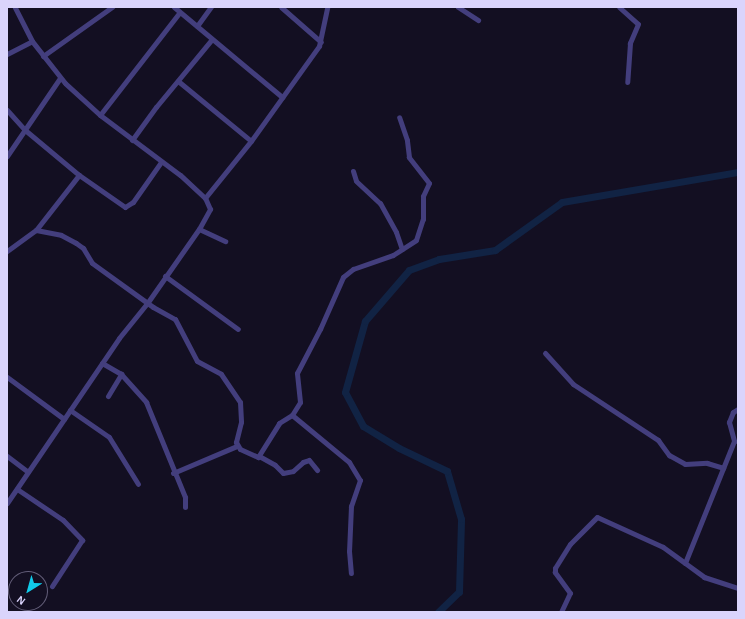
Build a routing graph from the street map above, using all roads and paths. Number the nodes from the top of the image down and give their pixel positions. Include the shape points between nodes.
1 (15, 7) edge
2 (112, 7) edge
3 (174, 7) edge
4 (211, 7) edge
5 (281, 7) edge
6 (327, 7) edge
7 (458, 7) edge
8 (619, 7) edge
9 (180, 12) junction
10 (478, 20) dead end
11 (197, 26) junction
12 (212, 39) junction
13 (32, 41) junction
14 (320, 42) junction
15 (7, 54) edge
16 (43, 56) junction
17 (60, 78) junction
18 (178, 80) junction
19 (627, 82) dead end
20 (282, 97) junction
21 (7, 110) edge
22 (100, 115) junction
23 (399, 117) dead end
24 (25, 130) junction
25 (132, 140) junction
26 (251, 141) junction
27 (7, 156) edge
28 (161, 162) junction
29 (353, 171) dead end
30 (79, 175) junction
31 (205, 198) junction
32 (199, 229) junction
33 (36, 230) junction
34 (225, 241) dead end
35 (402, 249) junction
36 (7, 251) edge
37 (165, 276) junction
38 (148, 302) junction
39 (238, 329) dead end
40 (545, 353) dead end
41 (102, 363) junction
42 (121, 374) junction
43 (7, 377) edge
44 (108, 396) dead end
45 (738, 409) edge
46 (70, 410) junction
47 (292, 415) junction
48 (64, 419) junction
49 (736, 444) edge
50 (237, 446) junction
51 (7, 456) edge
52 (259, 456) junction
53 (723, 468) junction
54 (317, 470) dead end
55 (28, 472) junction
56 (173, 473) junction
57 (138, 484) dead end
58 (17, 489) junction
59 (7, 503) edge
60 (185, 507) dead end
61 (685, 563) junction
62 (351, 573) dead end
63 (52, 586) dead end
64 (738, 588) edge
65 (561, 612) edge

1 - 13 street
2 - 16 street
3 - 9 street
4 - 11 street
5 - 14 street
6 - 14 street
7 - 10 street
8 - 19 street via 638,24 630,43
9 - 11 street
9 - 22 street
11 - 12 street
12 - 18 street
12 - 20 street
13 - 15 street
13 - 16 street
14 - 20 street
16 - 17 street
17 - 22 street
17 - 24 street
18 - 25 street
18 - 26 street
20 - 26 street
21 - 24 street
22 - 25 street
23 - 35 street via 407,140 409,157 430,185 423,196 422,219 416,240
24 - 27 street
24 - 30 street
25 - 28 street
26 - 31 street
28 - 30 street via 128,207 120,205
28 - 31 street
29 - 35 street via 356,181 380,203
30 - 33 street
31 - 32 street via 210,209
32 - 34 street
32 - 37 street
33 - 36 street
33 - 38 street via 63,236 81,247 92,263
35 - 47 street via 384,260 349,271 343,277 297,373 300,402
37 - 38 street
37 - 39 street
38 - 41 street
38 - 50 street via 175,319 197,361 215,369 234,390 242,409
40 - 53 street via 573,384 658,440 669,455 685,464 707,463
41 - 42 street
41 - 46 street
42 - 44 street
42 - 56 street via 146,402
43 - 48 street
45 - 49 street via 733,412 729,422 730,433
46 - 48 street
46 - 57 street via 110,439
47 - 52 street via 277,426
47 - 62 street via 334,447 360,478 351,504
48 - 55 street
49 - 53 street
50 - 52 street via 243,451
50 - 56 street
51 - 55 street
52 - 54 street via 283,473 293,471 309,460
53 - 61 street via 714,497 687,553
55 - 58 street
56 - 60 street via 185,497
58 - 59 street
58 - 63 street via 63,520 82,540
61 - 64 street via 704,577
61 - 65 street via 663,547 600,517 595,518 570,544 555,568 555,572 570,593

